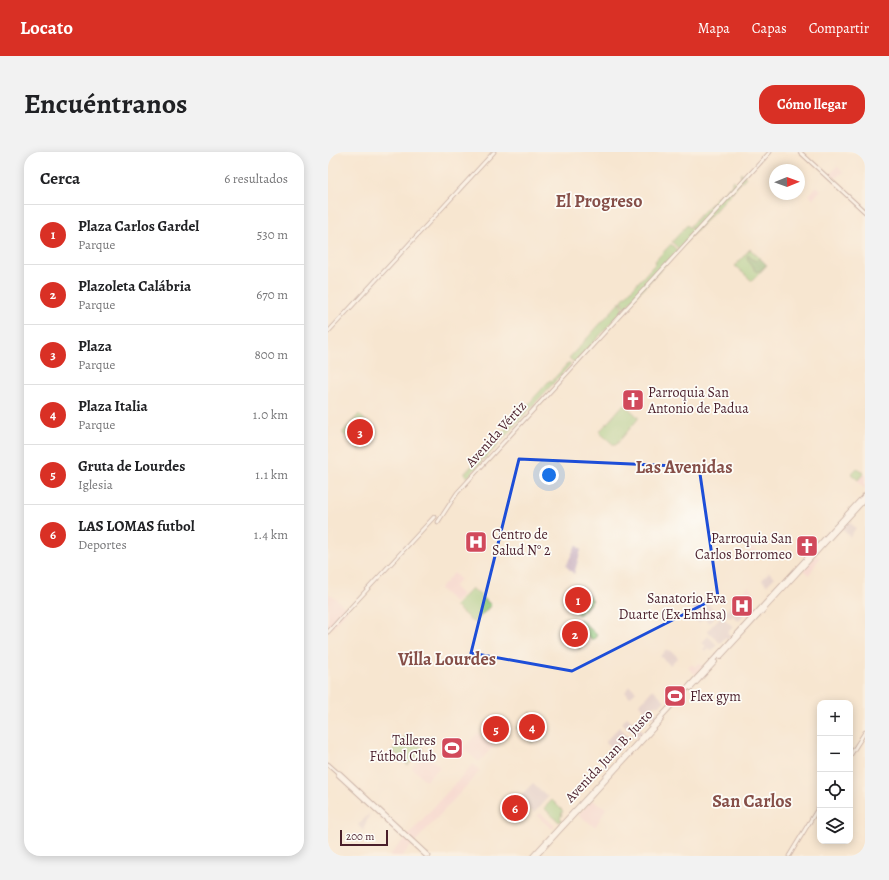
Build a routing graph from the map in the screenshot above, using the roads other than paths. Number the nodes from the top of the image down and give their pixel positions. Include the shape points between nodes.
1 (494, 152) edge
2 (770, 152) edge
3 (800, 152) edge
4 (865, 212) edge
5 (328, 332) edge
6 (865, 495) edge
7 (865, 499) edge
8 (434, 517) dead end
9 (438, 522) dead end
10 (328, 632) edge
11 (865, 732) edge
12 (853, 751) edge
13 (328, 764) edge
14 (337, 774) junction
15 (818, 808) edge
16 (426, 856) edge
17 (429, 856) edge
18 (533, 856) edge
19 (536, 856) edge
20 (789, 856) edge

1 - 5 main road
2 - 9 main road, Avenida Vértiz via 457,493
3 - 4 main road
6 - 18 main road, Avenida Juan B. Justo
7 - 19 main road, Avenida Juan B. Justo
8 - 10 main road
11 - 12 main road
13 - 14 main road
14 - 16 main road
14 - 17 main road via 340,773
15 - 20 main road

